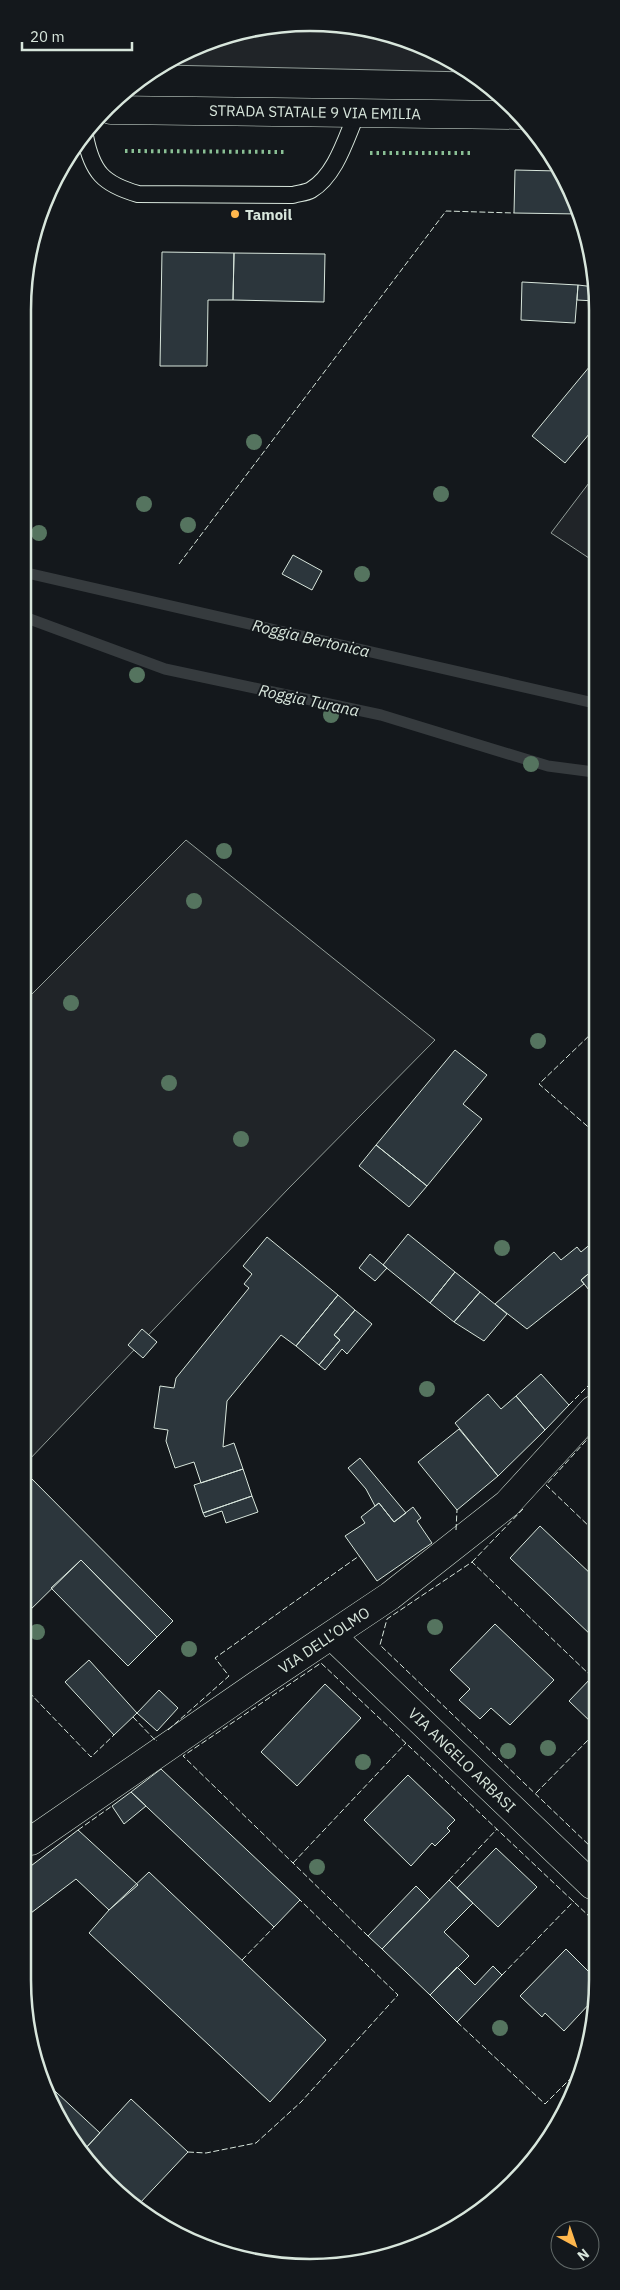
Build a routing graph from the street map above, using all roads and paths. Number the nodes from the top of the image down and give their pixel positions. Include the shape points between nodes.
1 (116, 110) edge
2 (357, 113) junction
3 (509, 115) edge
4 (86, 144) edge
5 (589, 1414) edge
6 (332, 1636) junction
7 (31, 1841) dead end
8 (589, 1882) edge

1 - 2 street, STRADA STATALE 9 VIA EMILIA
2 - 3 street, STRADA STATALE 9 VIA EMILIA
2 - 4 lane via 323,181 310,191 292,195 138,194 116,187 98,174 89,158
5 - 6 street, VIA DELL’OLMO via 507,1504 390,1596
6 - 7 street, VIA DELL’OLMO
6 - 8 street, VIA ANGELO ARBASI

